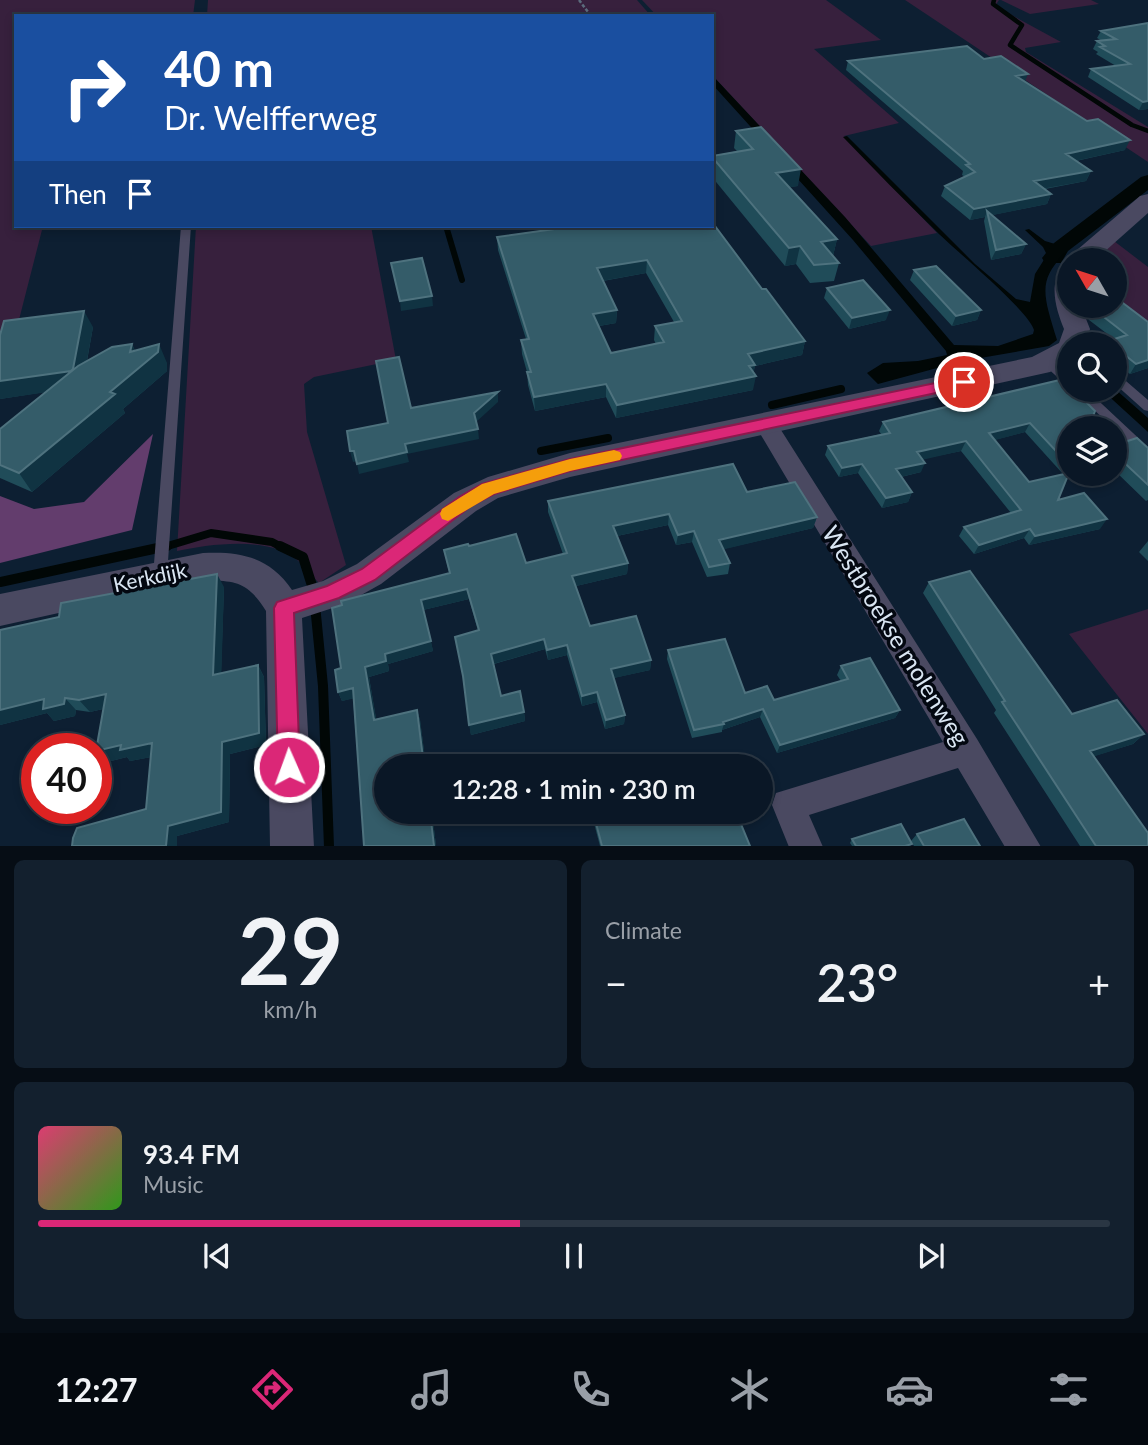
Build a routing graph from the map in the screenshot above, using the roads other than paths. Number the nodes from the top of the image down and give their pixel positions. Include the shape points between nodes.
1 (1148, 201) edge
2 (186, 228) edge
3 (1094, 248) edge
4 (1057, 356) edge
5 (1127, 389) edge
6 (1092, 402) edge
7 (1148, 407) edge
8 (766, 425) junction
9 (1148, 454) edge
10 (160, 576) junction
11 (301, 602) junction
12 (0, 610) edge
13 (965, 750) junction
14 (292, 846) edge
15 (806, 846) edge
16 (1024, 846) edge

1 - 3 street
2 - 10 lane
4 - 8 street
5 - 7 lane
6 - 9 lane
8 - 11 street via 570,465 488,489 369,575
8 - 13 street, Westbroekse molenweg
10 - 11 street, Kerkdijk via 203,567 239,567
10 - 12 street, Kerkdijk
11 - 14 street
13 - 15 street via 788,805
13 - 16 street, Westbroekse molenweg

